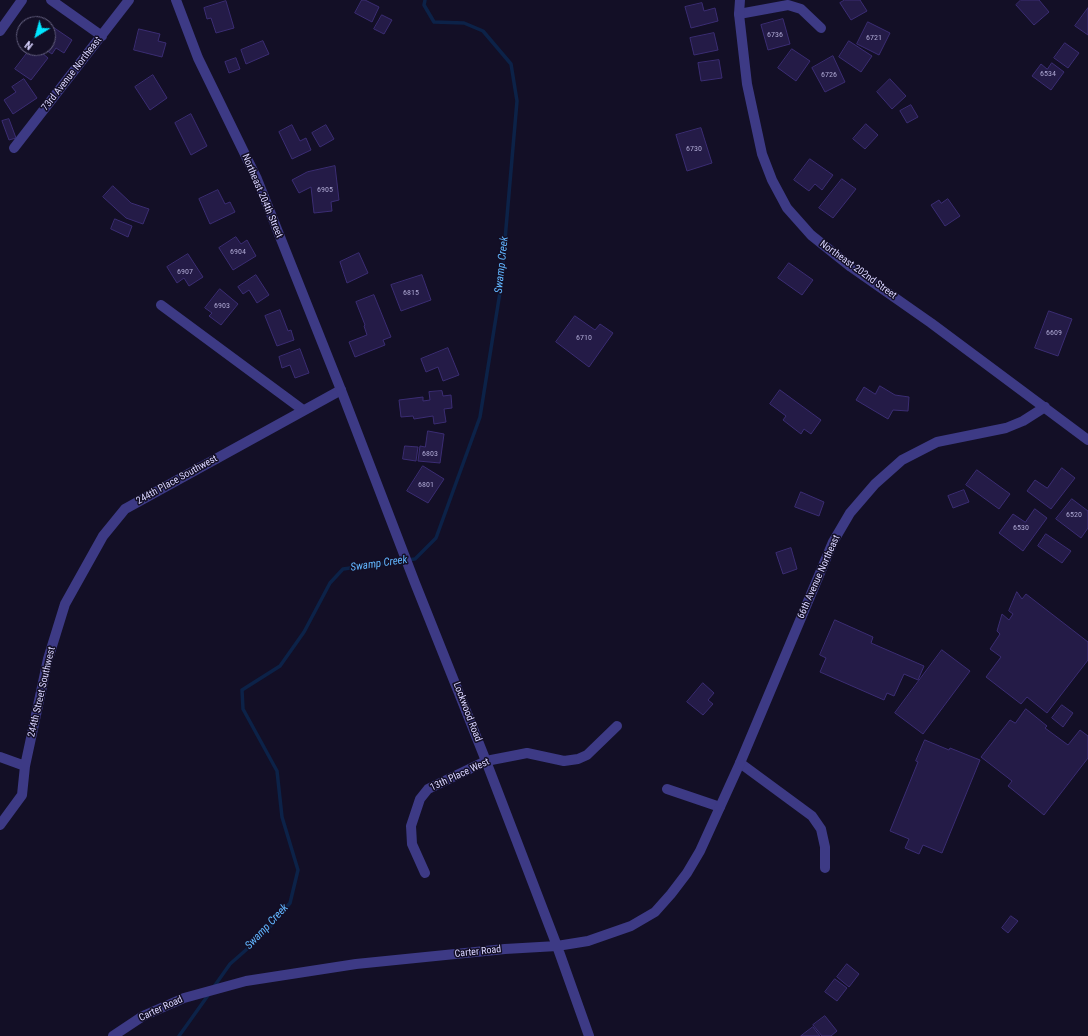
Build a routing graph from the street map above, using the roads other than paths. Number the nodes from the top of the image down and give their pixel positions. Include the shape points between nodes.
1 (22, 0) edge
2 (51, 0) edge
3 (129, 0) edge
4 (740, 0) edge
5 (177, 3) edge
6 (739, 14) junction
7 (821, 28) dead end
8 (0, 31) edge
9 (102, 36) junction
10 (14, 148) dead end
11 (161, 305) dead end
12 (341, 390) junction
13 (1045, 407) junction
14 (303, 410) junction
15 (1088, 440) edge
16 (62, 618) joint
17 (617, 726) dead end
18 (748, 742) joint
19 (0, 757) edge
20 (486, 761) junction
21 (740, 763) junction
22 (25, 766) junction
23 (667, 789) dead end
24 (720, 807) junction
25 (0, 825) edge
26 (825, 868) dead end
27 (425, 873) dead end
28 (557, 946) junction
29 (113, 1036) edge
30 (589, 1036) edge

1 - 8 street
2 - 9 street
3 - 9 street, 73rd Avenue Northeast
4 - 6 street, Northeast 202nd Street
5 - 12 street, Northeast 204th Street via 198,58 257,179
6 - 7 street via 788,5 801,9
6 - 13 street, Northeast 202nd Street via 747,84 762,154 787,208 811,235 851,267
9 - 10 street, 73rd Avenue Northeast
11 - 14 street
12 - 14 street, 244th Place Southwest
12 - 20 street, Lockwood Road
13 - 15 street, Northeast 202nd Street
13 - 18 street, 66th Avenue Northeast via 1006,428 937,442 902,460 875,484 850,513 833,542
14 - 16 street, 244th Place Southwest via 125,509 103,536 65,604
16 - 22 street, 244th Street Southwest via 48,659
17 - 20 street, 13th Place West via 587,755 578,759 564,761 528,753
18 - 21 street, Carter Road
19 - 22 street
20 - 27 street, 13th Place West via 428,789 420,799 411,826 412,844
20 - 28 street, Lockwood Road
21 - 24 street, Carter Road
21 - 26 street via 812,816 821,829 825,847
22 - 25 street, 244th Street Southwest via 22,795
23 - 24 street
24 - 28 street, Carter Road via 688,873 655,912 631,926 588,941
28 - 29 street, Carter Road via 356,964 246,981 184,998 143,1016
28 - 30 street, Lockwood Road

